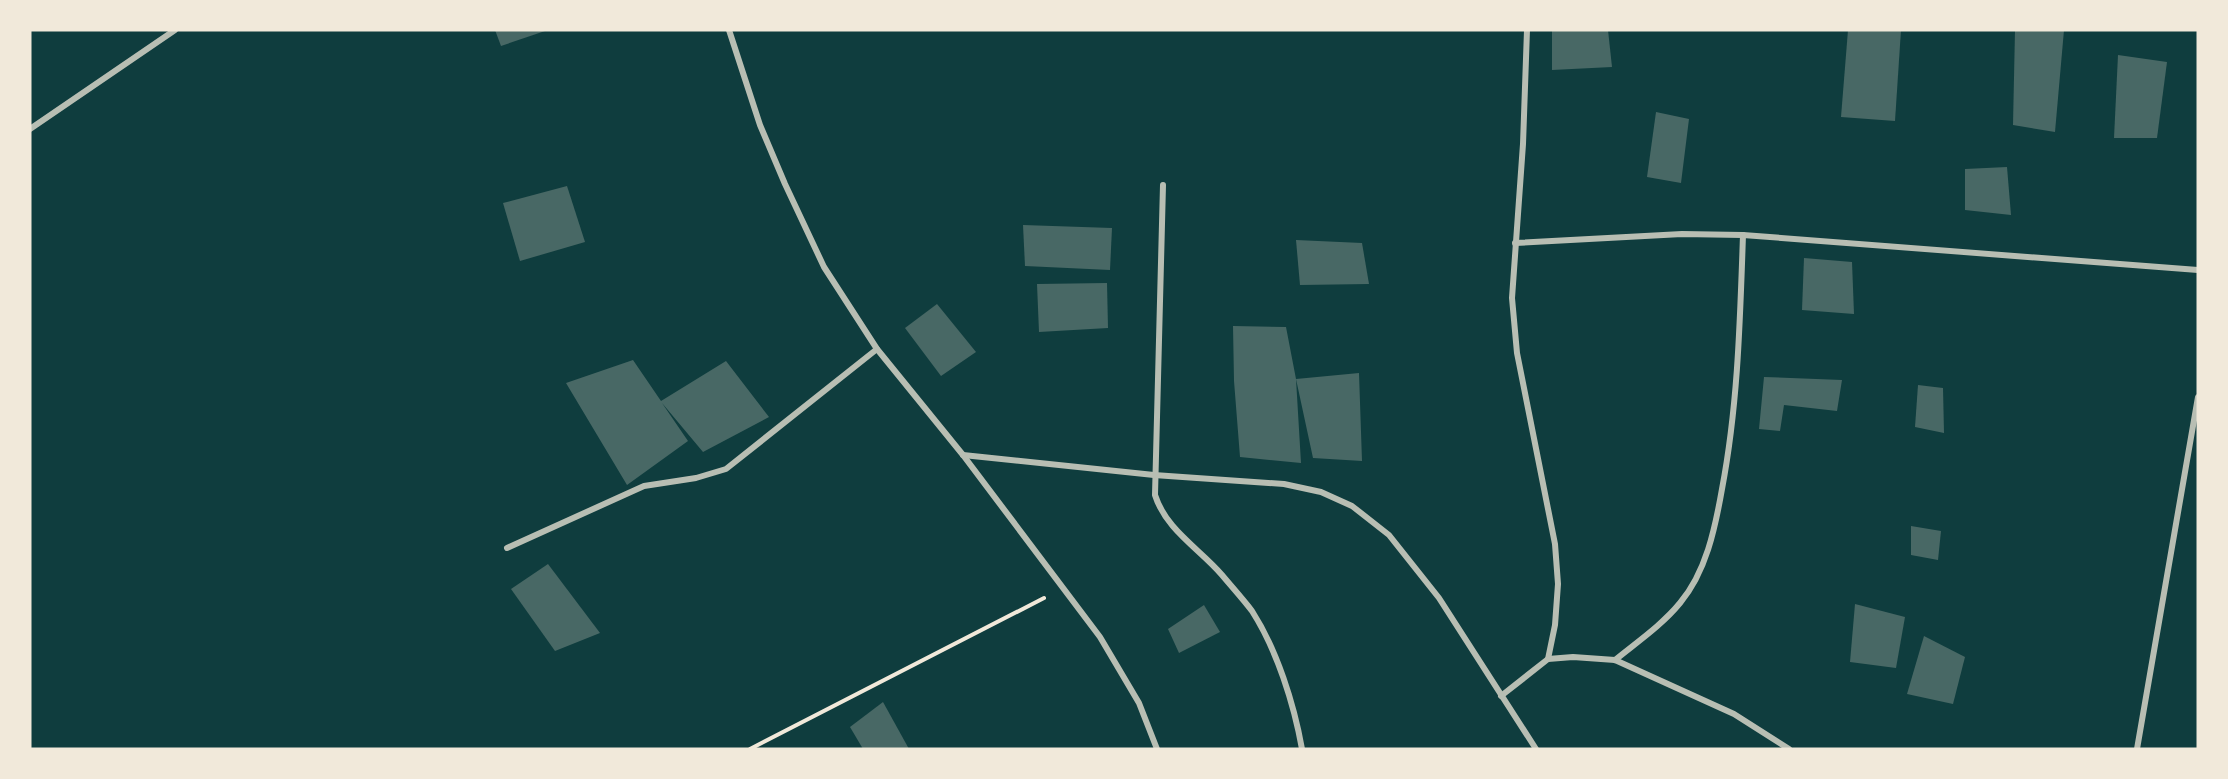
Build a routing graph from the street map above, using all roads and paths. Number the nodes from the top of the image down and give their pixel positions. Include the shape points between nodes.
1 (176, 30) edge
2 (729, 30) edge
3 (1527, 30) edge
4 (30, 129) edge
5 (1163, 185) dead end
6 (1743, 235) junction
7 (1515, 243) junction
8 (2198, 270) edge
9 (877, 349) junction
10 (2198, 397) edge
11 (963, 455) junction
12 (1154, 475) junction
13 (507, 548) dead end
14 (1063, 588) junction
15 (1548, 659) junction
16 (1615, 660) junction
17 (1501, 696) junction
18 (750, 749) edge
19 (1157, 749) edge
20 (1302, 749) edge
21 (1536, 749) edge
22 (1789, 749) edge
23 (2137, 749) edge

1 - 4 street
2 - 9 street via 760,125 785,184 824,267
3 - 7 street
5 - 12 street
6 - 7 street via 1682,234
6 - 8 street
6 - 16 street via 1733,427 1717,518 1705,559 1681,603
7 - 15 street via 1512,298 1517,353 1556,544 1558,584
9 - 11 street
9 - 13 street via 726,469 644,486
10 - 23 street
11 - 12 street
11 - 14 street
12 - 17 street via 1284,484 1321,492 1352,506 1389,535 1439,598
12 - 20 street via 1159,509 1168,522 1221,573 1252,611 1277,663 1296,716
14 - 18 path
14 - 19 street via 1100,637 1139,703
15 - 16 street
15 - 17 street
16 - 22 street via 1734,714
17 - 21 street

